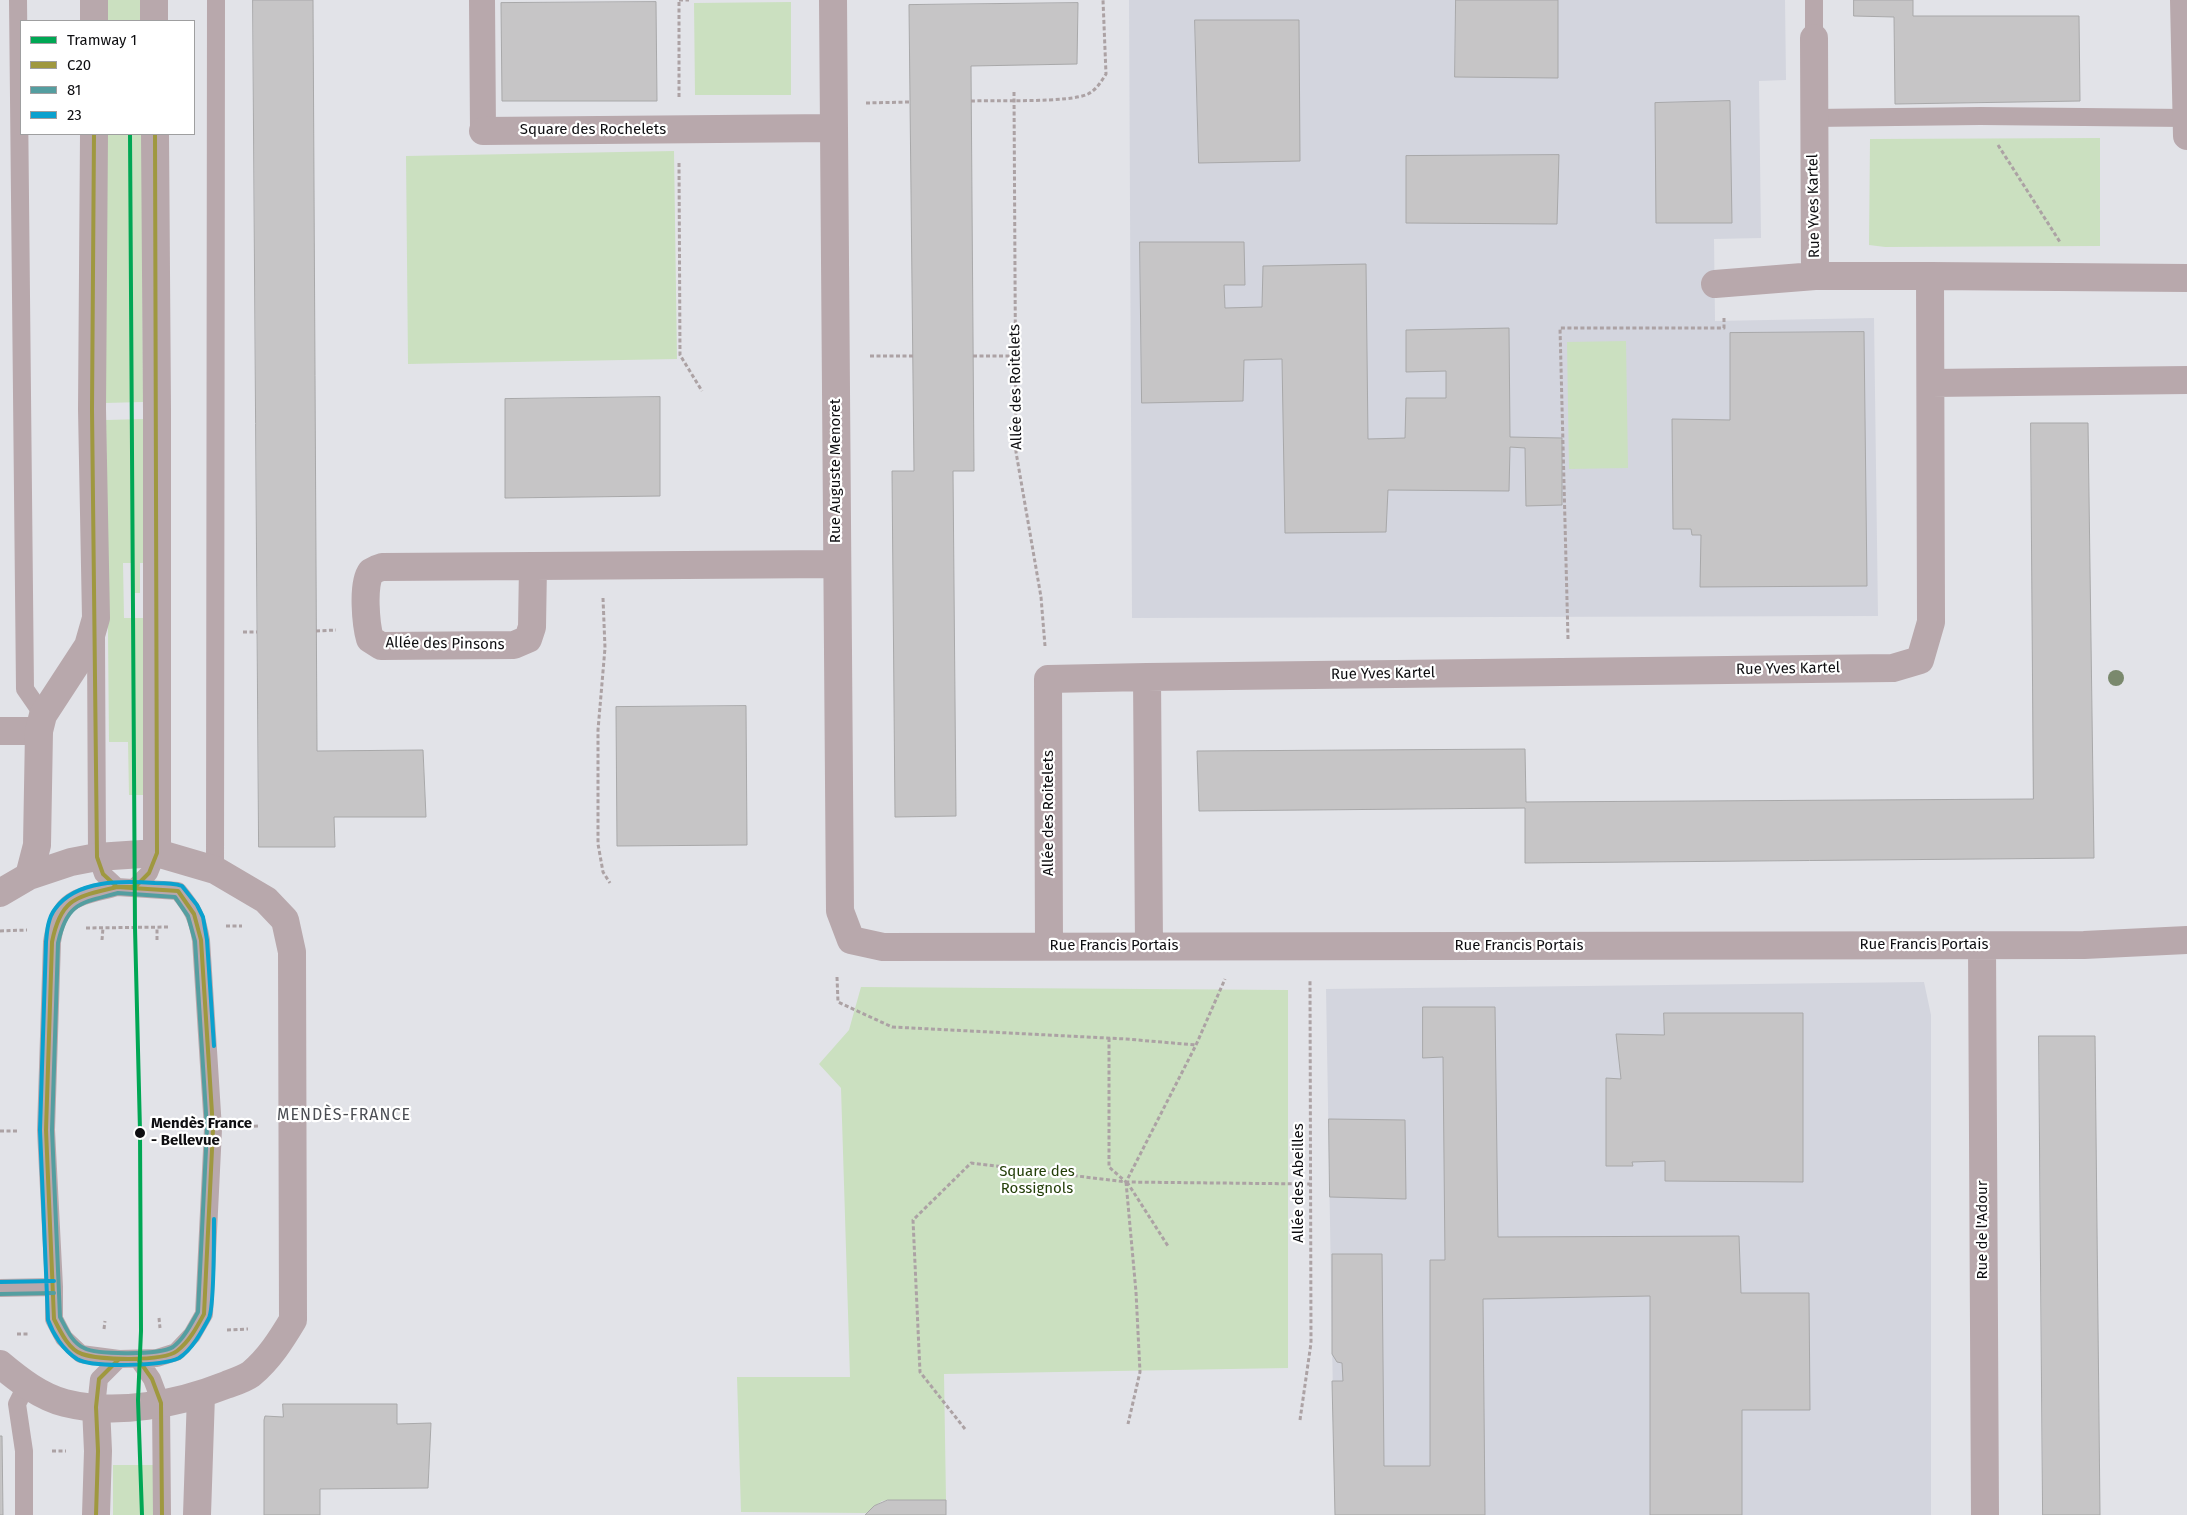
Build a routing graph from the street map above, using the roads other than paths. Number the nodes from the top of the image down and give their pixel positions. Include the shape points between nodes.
1 (18, 0) edge
2 (94, 0) edge
3 (154, 0) edge
4 (216, 0) edge
5 (482, 0) edge
6 (833, 0) edge
7 (1814, 0) edge
8 (2184, 0) edge
9 (94, 20) edge
10 (154, 20) edge
11 (1814, 38) joint
12 (1813, 118) junction
13 (2186, 118) edge
14 (834, 128) junction
15 (483, 131) joint
16 (94, 135) edge
17 (155, 135) edge
18 (2187, 136) edge
19 (1815, 276) junction
20 (1930, 276) junction
21 (2187, 278) edge
22 (1719, 284) road end
23 (2187, 380) edge
24 (1932, 382) junction
25 (837, 564) junction
26 (533, 566) junction
27 (96, 618) junction
28 (1147, 677) junction
29 (41, 723) junction
30 (0, 731) edge
31 (157, 853) junction
32 (97, 857) junction
33 (215, 870) junction
34 (29, 876) junction
35 (117, 887) junction
36 (135, 887) junction
37 (0, 893) edge
38 (851, 940) joint
39 (2187, 940) edge
40 (1982, 945) junction
41 (1049, 946) junction
42 (1149, 946) junction
43 (54, 1287) junction
44 (0, 1288) edge
45 (119, 1359) junction
46 (138, 1359) junction
47 (0, 1364) edge
48 (26, 1386) junction
49 (201, 1395) junction
50 (161, 1402) junction
51 (96, 1407) junction
52 (24, 1515) edge
53 (96, 1515) edge
54 (162, 1515) edge
55 (197, 1515) edge
56 (1984, 1515) edge

1 - 29 lane via 25,689
2 - 9 street
3 - 10 street
4 - 33 lane
5 - 15 street, Square des Rochelets
6 - 14 street, Rue Auguste Menoret
7 - 11 lane, Rue Yves Kartel
8 - 13 street
11 - 12 street, Rue Yves Kartel
12 - 13 lane
12 - 19 street, Rue Yves Kartel
13 - 18 street
14 - 15 street, Square des Rochelets
14 - 25 street, Rue Auguste Menoret
16 - 27 street via 92,409
17 - 31 street
19 - 20 street, Rue Yves Kartel
19 - 22 street
20 - 21 street
20 - 24 street, Rue Yves Kartel
23 - 24 street
24 - 28 street, Rue Yves Kartel via 1931,622 1920,660 1893,668
25 - 26 street, Allée des Pinsons
25 - 38 street, Rue Auguste Menoret via 840,911
26 - 26 street, Allée des Pinsons via 382,567 372,571 366,582 370,639 382,646 514,645 528,639 532,627
27 - 29 street via 88,646
27 - 32 lane
28 - 41 street, Allée des Roitelets via 1048,679
28 - 42 street
29 - 30 street
29 - 34 street via 37,845
31 - 32 street
31 - 33 street
31 - 36 lane via 149,873
32 - 34 street
32 - 35 lane via 103,874
33 - 49 street via 266,900 285,920 292,952 293,1320 279,1345 250,1375
34 - 37 street
35 - 36 lane
35 - 43 lane via 74,898 60,912 54,929 46,1130
36 - 46 lane via 178,891 192,908 199,927 213,1128 204,1314 192,1335 176,1352
38 - 41 street, Rue Francis Portais via 883,947
39 - 40 street, Rue Francis Portais
40 - 42 street, Rue Francis Portais
40 - 56 street, Rue de l'Adour
41 - 42 street, Rue Francis Portais
43 - 44 lane
43 - 45 lane via 54,1319 64,1338 81,1354
45 - 46 lane
45 - 51 lane via 99,1379
46 - 50 lane via 152,1379
47 - 48 street
48 - 51 street via 64,1403
48 - 52 lane via 17,1404 24,1451
49 - 50 street
49 - 55 street
50 - 51 street via 138,1408
50 - 54 lane
51 - 53 street

